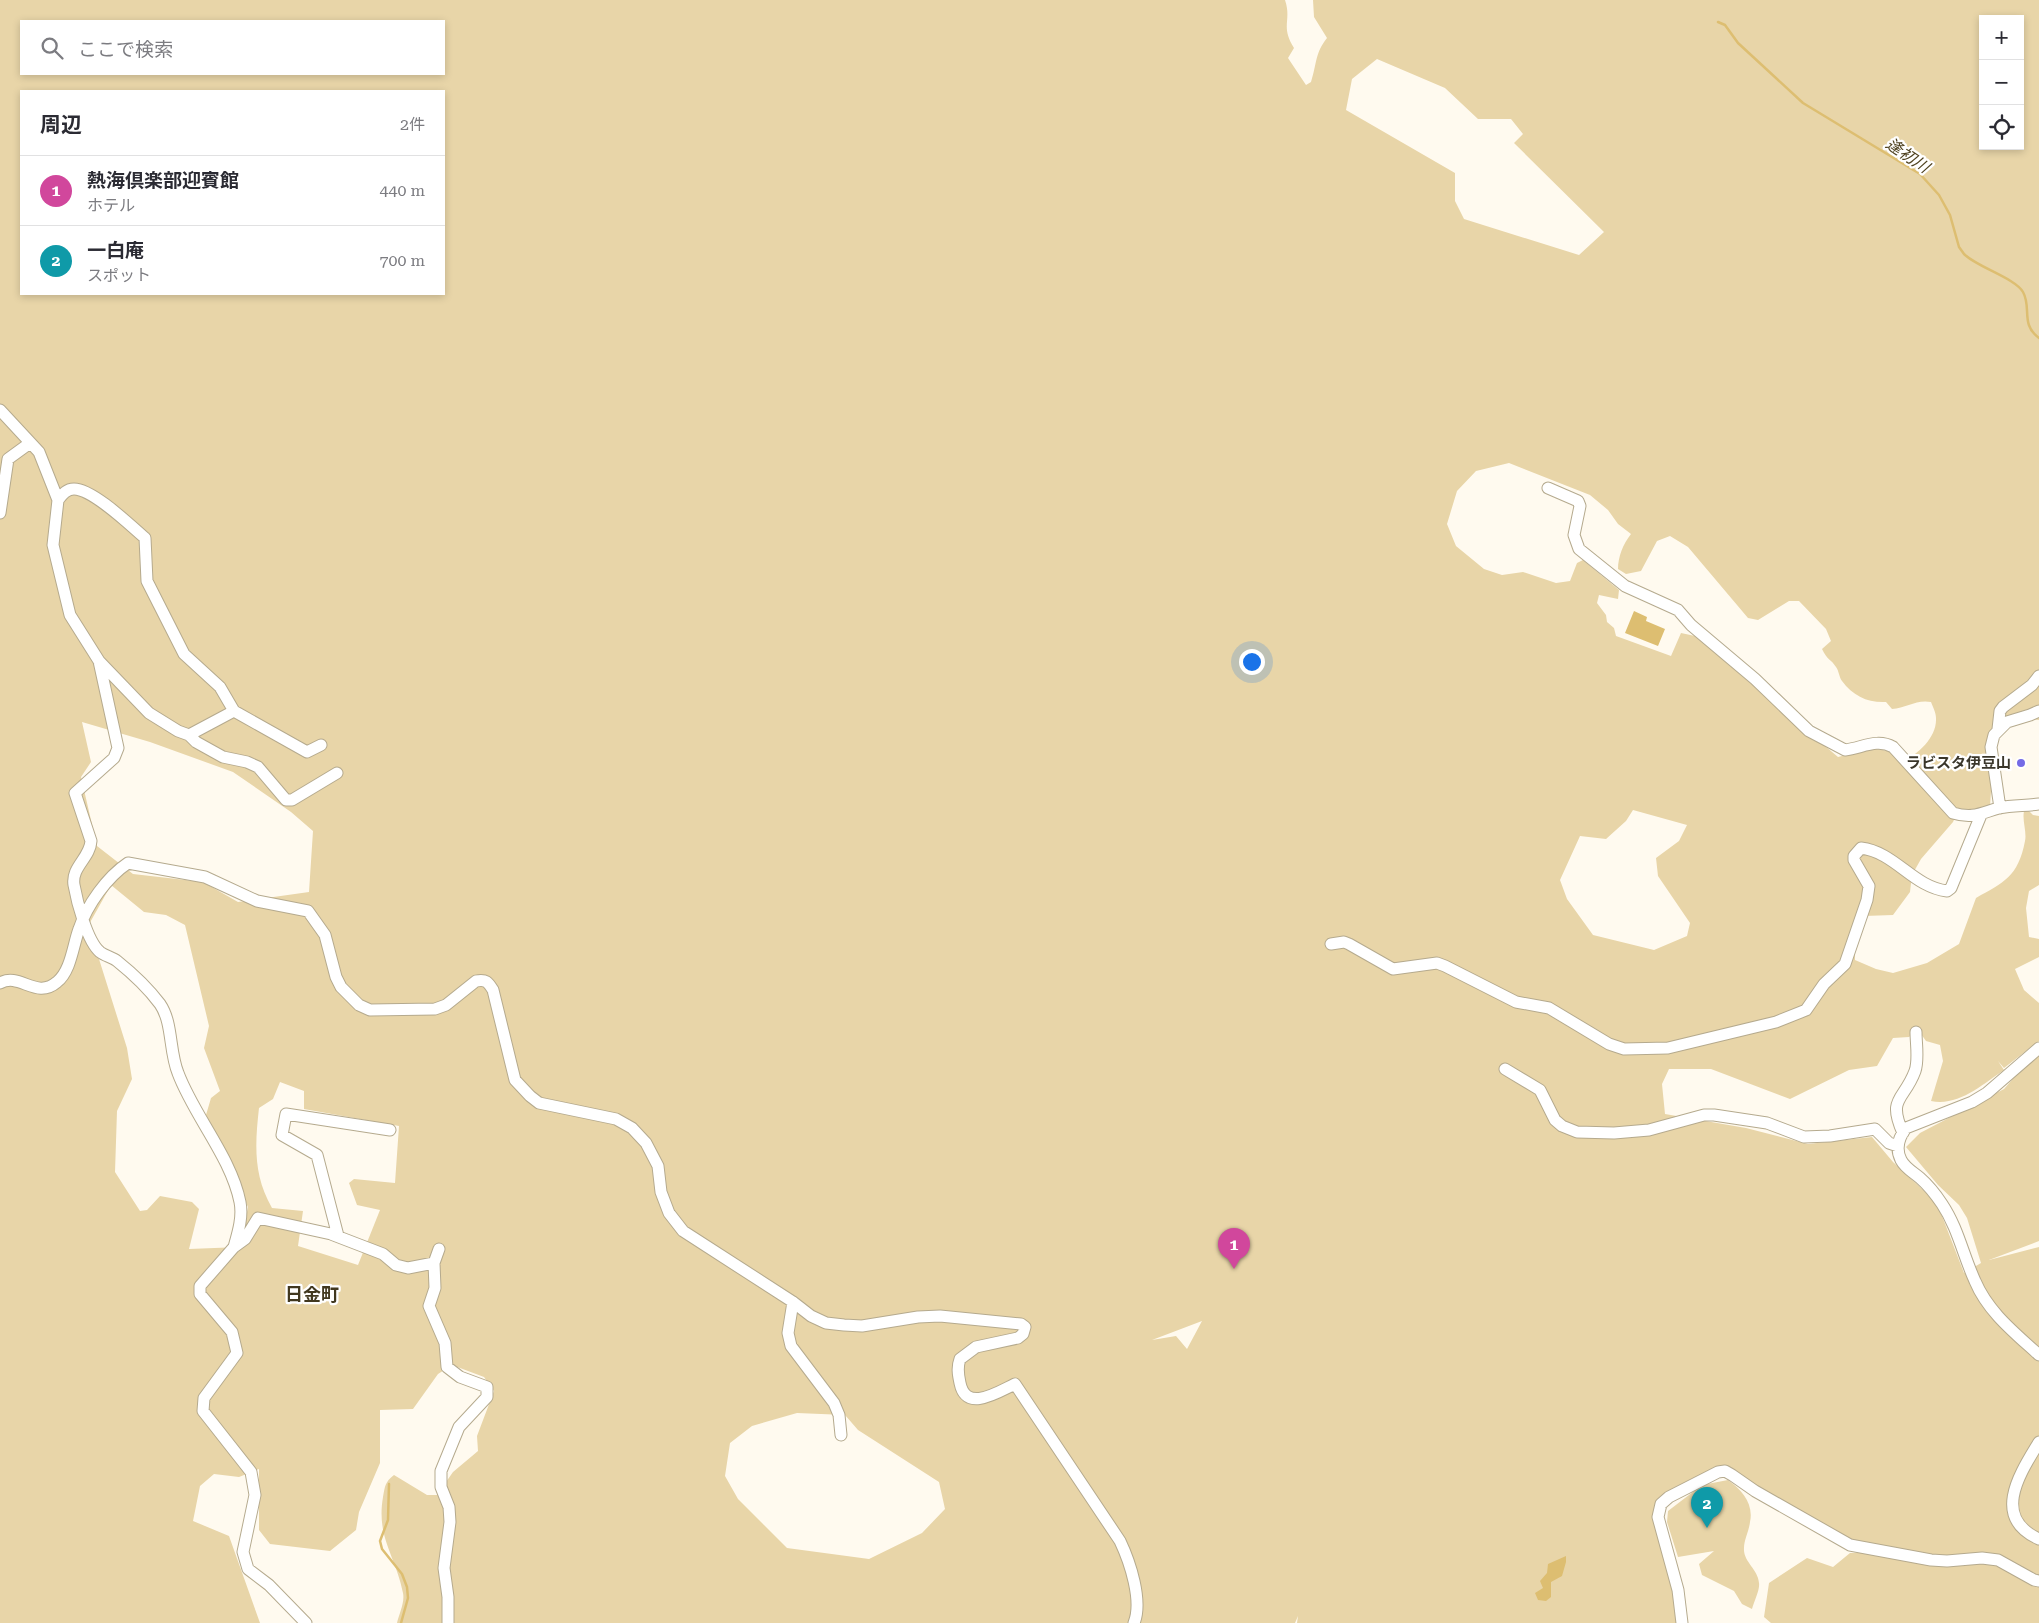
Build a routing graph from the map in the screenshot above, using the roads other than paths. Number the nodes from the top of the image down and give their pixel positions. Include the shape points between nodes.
1 (0, 410) edge
2 (30, 443) junction
3 (1548, 488) dead end
4 (58, 500) junction
5 (0, 513) edge
6 (100, 661) junction
7 (2039, 676) edge
8 (234, 711) junction
9 (2039, 711) edge
10 (1998, 729) junction
11 (189, 734) junction
12 (321, 745) dead end
13 (337, 773) dead end
14 (2039, 804) edge
15 (2000, 808) junction
16 (1981, 815) junction
17 (84, 919) junction
18 (1331, 944) dead end
19 (0, 983) edge
20 (1916, 1032) dead end
21 (2039, 1048) edge
22 (1505, 1069) dead end
23 (390, 1130) dead end
24 (1903, 1132) junction
25 (1898, 1146) junction
26 (338, 1236) junction
27 (234, 1247) junction
28 (439, 1249) dead end
29 (434, 1263) junction
30 (793, 1302) junction
31 (2039, 1356) edge
32 (841, 1435) dead end
33 (2039, 1442) edge
34 (2039, 1539) edge
35 (2039, 1581) edge
36 (306, 1623) edge
37 (448, 1623) edge
38 (1134, 1623) edge
39 (1682, 1623) edge

1 - 2 street
2 - 4 street via 39,452
2 - 5 street via 8,459
3 - 16 street via 1578,501 1580,506 1574,535 1580,549 1625,586 1678,610 1809,731 1845,750 1873,743 1888,745 1910,764 1953,813
4 - 6 street via 53,545 70,615
4 - 8 street via 73,489 82,491 145,538 147,582 184,654 220,687
6 - 11 street via 149,713
6 - 17 street via 118,748 114,758 75,793 91,841 91,847 74,872
7 - 10 street via 2003,707
8 - 11 street
8 - 12 street via 308,752
9 - 10 street via 2007,722
10 - 15 street via 1991,747
11 - 13 street via 196,742 223,757 258,767 286,800 292,800
14 - 15 street
15 - 16 street
16 - 18 street via 1952,888 1947,891 1915,880 1890,859 1874,851 1858,849 1854,860 1869,886 1867,900 1845,964 1824,984 1806,1010 1776,1022 1668,1048 1624,1049 1609,1044 1549,1008 1516,1002 1436,963 1393,969 1349,944
17 - 19 street via 70,959 57,983 38,989 19,982
17 - 27 street via 100,951 115,960 162,1006 177,1072 223,1159 240,1203 240,1227
17 - 30 street via 115,872 128,863 205,877 257,901 308,910 325,934 341,987 359,1005 370,1010 435,1009 476,981 488,982 494,990 516,1080 530,1096 539,1103 616,1119 632,1128 646,1143 658,1166 661,1192 669,1213 683,1231
20 - 24 street via 1915,1070 1898,1102 1895,1115
21 - 24 street via 1987,1093 1972,1102 1922,1120
22 - 25 street via 1540,1090 1555,1120 1576,1132 1650,1130 1714,1114 1767,1123 1791,1134 1809,1137 1875,1129 1889,1143
23 - 26 street via 286,1114 282,1135 317,1156
24 - 25 street
25 - 31 street via 1906,1167 1941,1201 1952,1219 1975,1281 1994,1313
26 - 27 street via 258,1218 245,1239
26 - 29 street via 383,1254 396,1265 408,1268
27 - 36 street via 200,1286 200,1294 232,1332 237,1353 204,1398 203,1411 251,1472 255,1495 243,1552 248,1569 269,1585
28 - 29 street
29 - 37 street via 435,1288 429,1306 445,1343 447,1367 460,1377 487,1387 488,1393 488,1397 459,1427 441,1471 441,1486 450,1522 444,1568
30 - 32 street via 788,1333 791,1346 834,1403
30 - 38 street via 826,1323 844,1325 862,1326 940,1316 1025,1327 1018,1338 976,1347 960,1359 961,1390 978,1400 1015,1384 1120,1541 1129,1560 1138,1608
33 - 34 street via 2018,1479 2012,1501 2022,1527
35 - 39 street via 1998,1560 1939,1561 1850,1545 1793,1514 1726,1471 1718,1472 1661,1504 1658,1517 1678,1590

